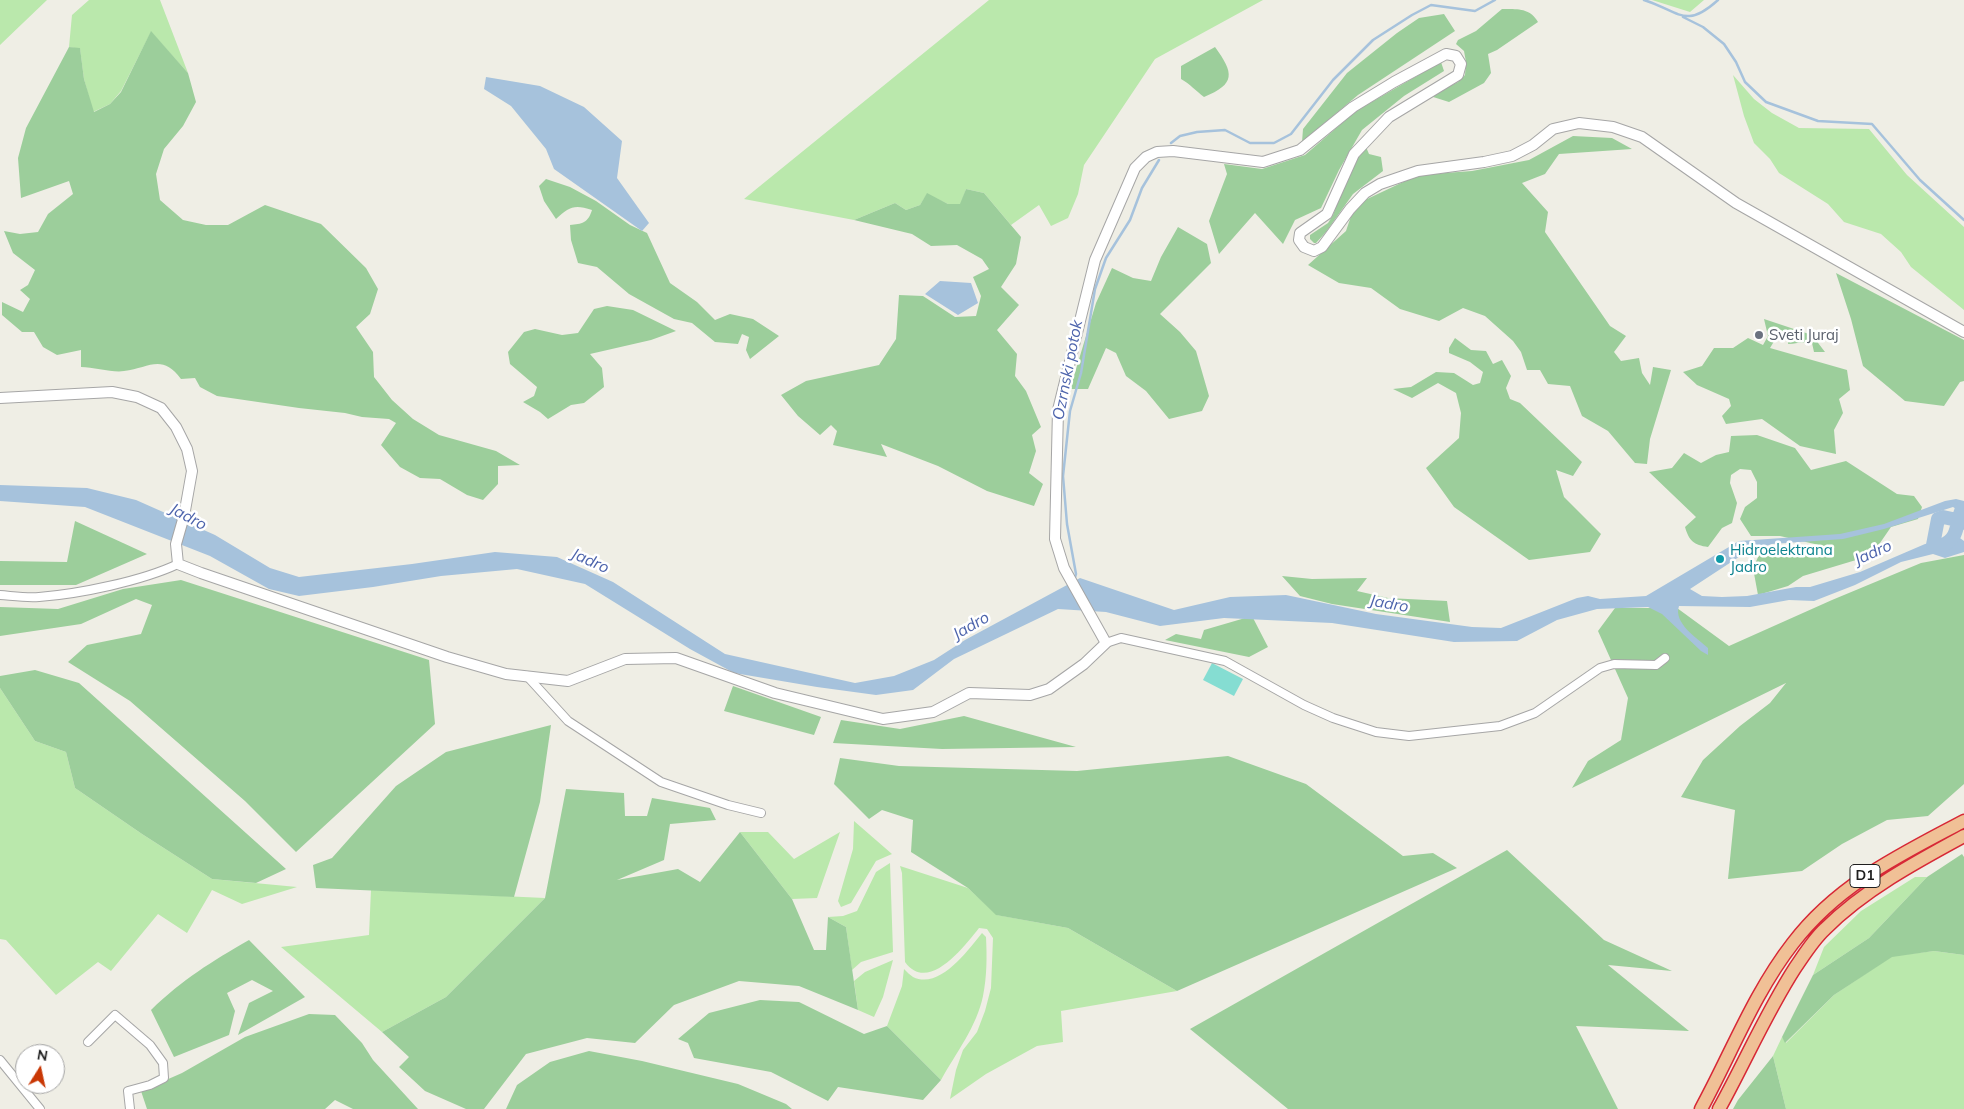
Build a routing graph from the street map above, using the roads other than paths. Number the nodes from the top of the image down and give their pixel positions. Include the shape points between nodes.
1 (1964, 332) edge
2 (0, 398) edge
3 (178, 564) junction
4 (0, 595) edge
5 (1106, 643) junction
6 (1664, 658) dead end
7 (527, 676) junction
8 (761, 814) dead end
9 (1964, 821) edge
10 (1960, 839) edge
11 (88, 1042) dead end
12 (0, 1060) edge
13 (40, 1109) edge
14 (130, 1109) edge
15 (1701, 1109) edge
16 (1720, 1109) edge

1 - 5 street via 1736,202 1642,137 1612,127 1579,123 1553,129 1512,156 1397,177 1365,194 1322,248 1314,251 1304,247 1299,240 1300,233 1327,214 1354,154 1389,117 1458,75 1461,64 1456,56 1446,54 1353,107 1300,150 1263,162 1173,151 1156,152 1135,168 1095,260 1058,410 1055,539 1064,568
2 - 3 street via 112,392 137,397 161,408 176,427 192,471 176,544
3 - 4 street via 96,589 38,597
3 - 7 street via 446,656 506,674
5 - 6 street via 1120,638 1225,661 1333,718 1376,732 1409,736 1500,726 1535,713 1600,668 1614,664 1656,665
5 - 7 street via 1084,664 1049,689 1030,695 969,693 933,712 883,719 775,693 676,658 625,659 568,681
7 - 8 street via 568,721 660,782
9 - 15 highway, D1 via 1882,864 1820,914 1793,943 1759,996
10 - 16 highway, D1 via 1885,882 1824,929 1779,993
11 - 14 street via 115,1015 150,1045 162,1063 164,1078 128,1091
12 - 13 street

